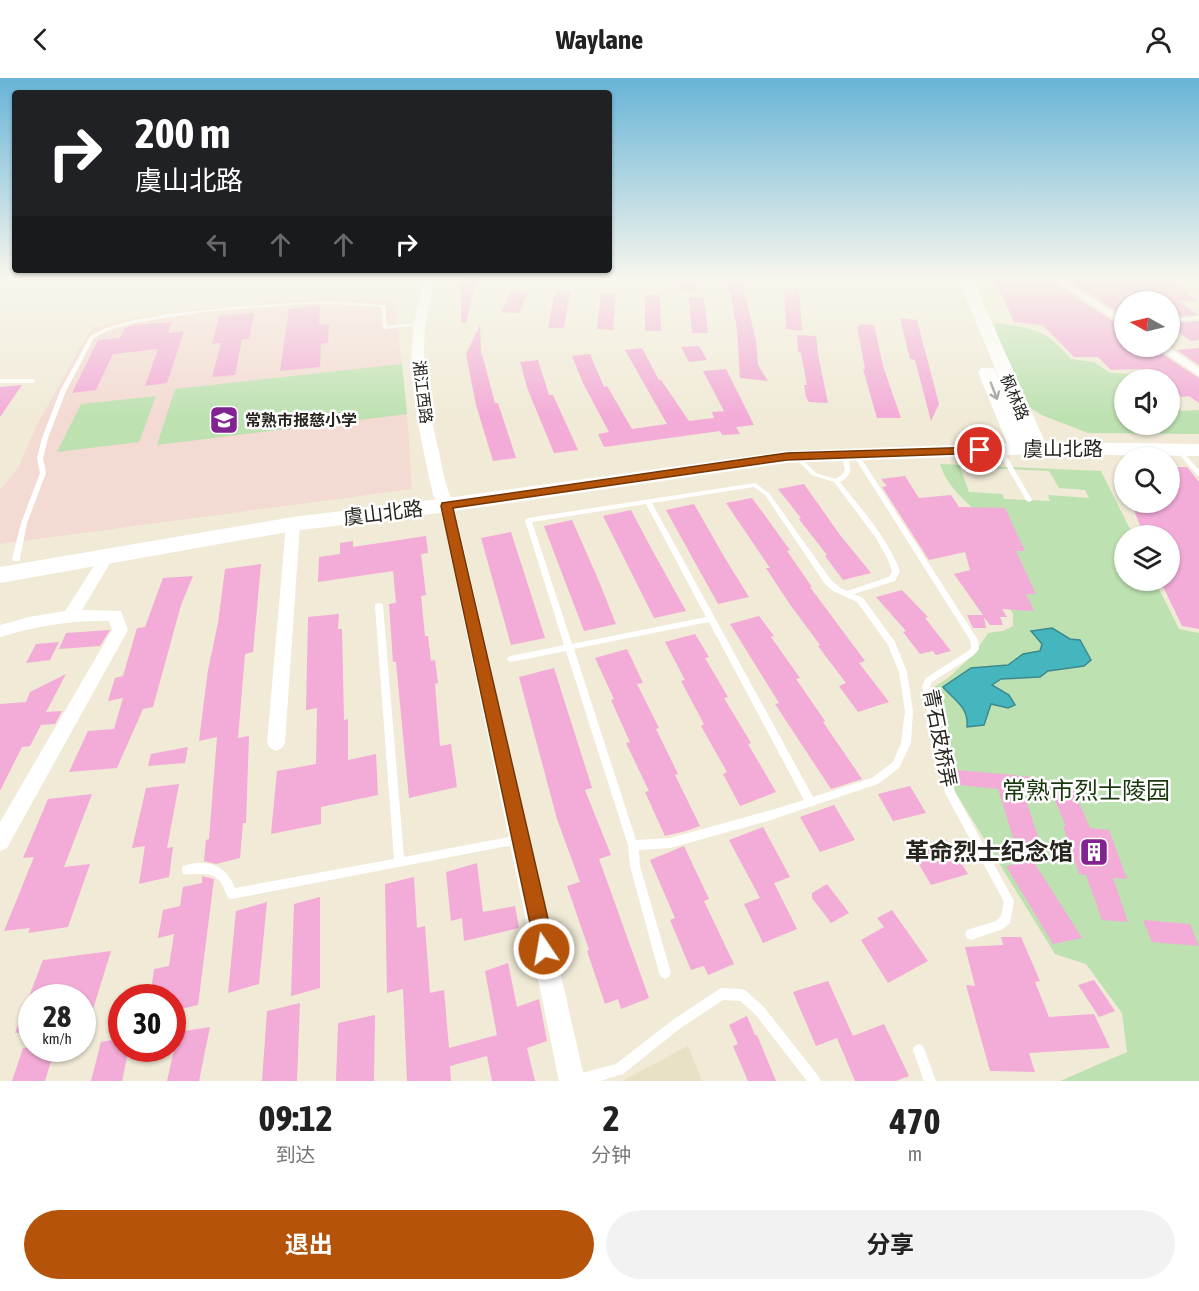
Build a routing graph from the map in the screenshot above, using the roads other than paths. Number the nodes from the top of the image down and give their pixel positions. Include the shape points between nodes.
1 (418, 324) edge
2 (118, 325) edge
3 (385, 325) edge
4 (411, 325) edge
5 (970, 325) edge
6 (980, 325) edge
7 (1175, 357) edge
8 (1199, 373) edge
9 (0, 381) edge
10 (33, 381) dead end
11 (1199, 440) edge
12 (1020, 445) junction
13 (1114, 448) edge
14 (1180, 450) edge
15 (1199, 450) edge
16 (1180, 452) edge
17 (850, 455) junction
18 (797, 457) junction
19 (1199, 474) edge
20 (837, 481) junction
21 (444, 500) junction
22 (1029, 500) dead end
23 (648, 501) junction
24 (292, 524) junction
25 (108, 555) junction
26 (5, 566) edge
27 (848, 593) junction
28 (379, 606) dead end
29 (71, 614) junction
30 (710, 618) junction
31 (0, 631) edge
32 (567, 647) junction
33 (511, 659) dead end
34 (276, 742) dead end
35 (810, 803) junction
36 (520, 840) junction
37 (0, 841) edge
38 (633, 845) junction
39 (399, 862) junction
40 (188, 870) dead end
41 (971, 934) dead end
42 (665, 973) dead end
43 (919, 1050) dead end
44 (573, 1081) edge
45 (815, 1081) edge
46 (930, 1081) edge

1 - 21 street, 湘江西路 via 418,386
2 - 26 lane via 92,337 63,392 40,458 43,473
3 - 4 lane via 385,328
5 -> 12 main road, 枫林路
6 - 12 main road, 枫林路
7 - 8 street
9 - 10 lane
11 - 12 main road, 虞山北路
12 - 13 main road, 虞山北路
12 - 17 main road, 虞山北路
12 - 21 main road, 虞山北路 via 793,446
12 - 22 lane
14 - 15 main road, 虞山北路
16 - 19 lane
17 - 18 main road, 虞山北路
17 - 20 lane via 846,475
17 - 41 lane, 青石皮桥弄 via 974,640 971,653 929,680 926,686 950,793 1009,901 1006,919 999,926
18 - 20 lane via 814,474
18 - 21 main road, 虞山北路
20 - 27 lane via 877,536 896,571 892,579
21 - 24 main road, 虞山北路
21 - 26 main road, 虞山北路
21 - 36 street
23 - 27 lane via 755,485 767,494 828,582
23 - 30 lane
23 - 32 lane via 528,520
24 - 25 main road, 虞山北路
24 - 34 street
25 - 26 main road, 虞山北路
25 - 29 street
27 - 35 lane via 860,600 892,644 903,672 909,711 906,743 896,765 875,781
28 - 39 lane
29 - 31 street
29 - 37 street via 115,615 120,630
30 - 32 lane
30 - 35 lane
32 - 33 lane
32 - 38 lane
35 - 38 lane via 670,843
36 - 39 lane
36 - 44 street
38 - 42 lane via 634,866
39 - 40 lane via 232,894 220,872 204,867
43 - 46 lane
44 - 45 lane via 619,1070 721,994 742,995 759,1010

